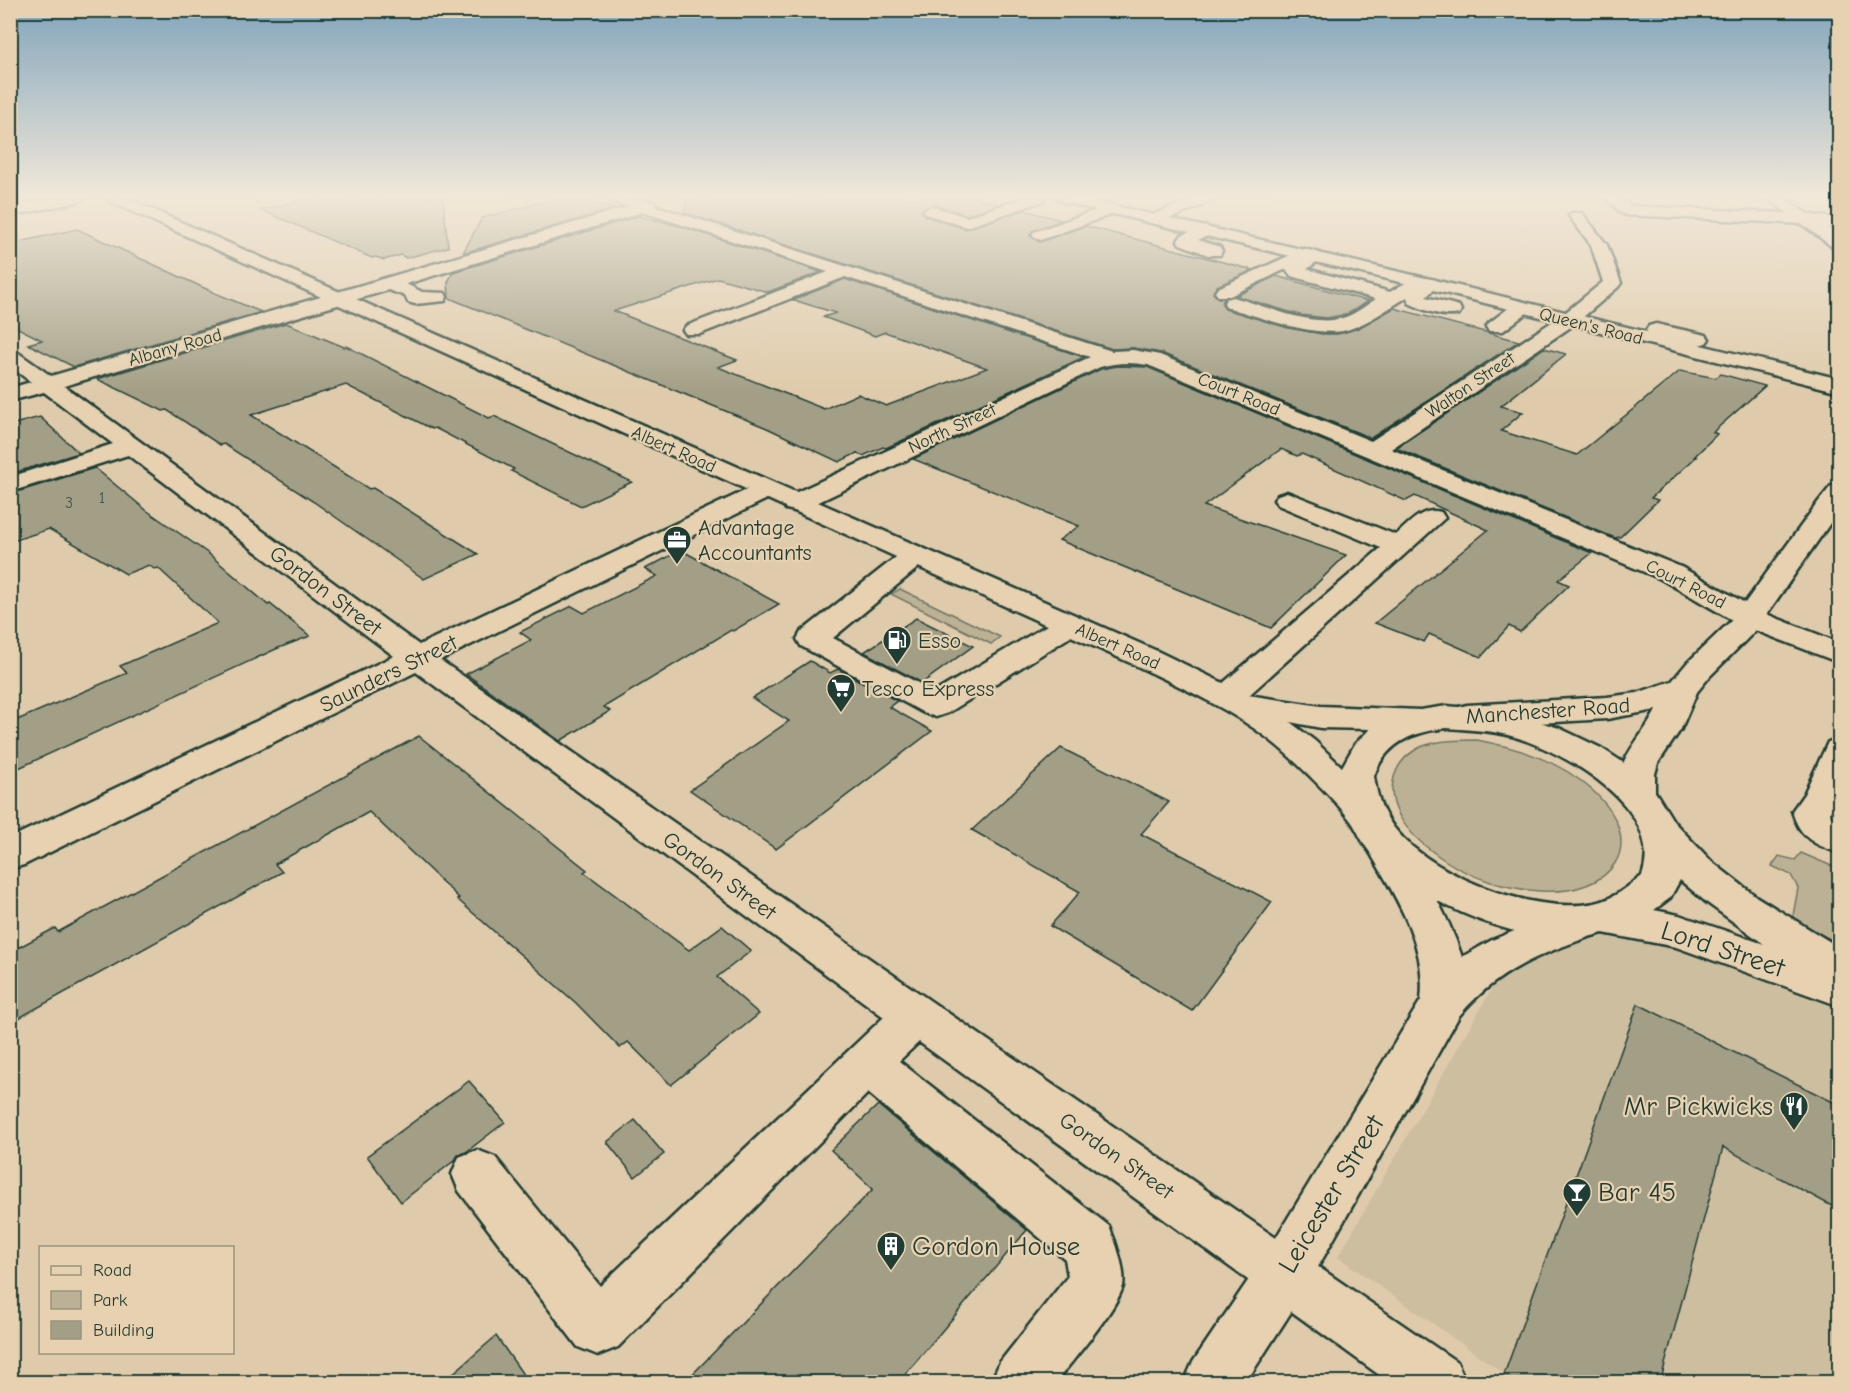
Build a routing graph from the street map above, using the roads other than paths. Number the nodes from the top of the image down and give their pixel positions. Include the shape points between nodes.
1 (259, 263) edge
2 (458, 263) edge
3 (821, 263) edge
4 (1294, 263) edge
5 (1301, 263) edge
6 (1342, 263) edge
7 (1605, 263) edge
8 (846, 271) junction
9 (1426, 283) junction
10 (389, 284) junction
11 (438, 297) dead end
12 (1392, 298) junction
13 (339, 299) junction
14 (1521, 308) junction
15 (1452, 310) dead end
16 (1669, 312) dead end
17 (1568, 320) junction
18 (1496, 327) dead end
19 (693, 330) dead end
20 (1651, 335) junction
21 (1699, 339) dead end
22 (10, 356) edge
23 (1112, 357) junction
24 (49, 384) junction
25 (1839, 386) edge
26 (10, 395) edge
27 (131, 446) junction
28 (1373, 450) junction
29 (10, 485) edge
30 (766, 490) junction
31 (1839, 491) edge
32 (1287, 500) dead end
33 (795, 503) junction
34 (1432, 518) dead end
35 (1400, 546) junction
36 (915, 556) junction
37 (1750, 618) junction
38 (1070, 624) junction
39 (1839, 654) edge
40 (418, 659) junction
41 (1684, 688) junction
42 (1230, 699) junction
43 (1438, 718) junction
44 (1839, 750) edge
45 (1637, 795) junction
46 (1373, 825) junction
47 (1660, 831) junction
48 (1839, 839) edge
49 (10, 855) edge
50 (1599, 919) junction
51 (1839, 970) edge
52 (1839, 988) edge
53 (1443, 1003) junction
54 (916, 1015) junction
55 (867, 1063) junction
56 (477, 1174) dead end
57 (1285, 1273) junction
58 (1020, 1383) edge
59 (1214, 1383) edge
60 (1437, 1383) edge

1 - 13 main road, Albert Road
2 - 10 main road, Albany Road
3 - 8 main road, Court Road
4 - 12 main road via 1228,297 1314,326 1344,325
5 - 12 main road via 1295,269 1297,272
6 - 9 main road, Queen's Road
7 - 17 main road, Walton Street via 1612,283
8 - 19 main road
8 - 23 main road, Court Road
9 - 12 main road
9 - 14 main road, Queen's Road
9 - 15 main road via 1416,299
10 - 11 main road via 413,293 415,298
10 - 13 main road, Albany Road
13 - 24 main road, Albany Road
13 - 30 main road, Albert Road
14 - 17 main road, Queen's Road
14 - 18 main road
16 - 20 main road
17 - 20 main road, Queen's Road
17 - 28 main road, Walton Street
20 - 21 main road
20 - 25 main road, Queen's Road
22 - 24 main road, Gordon Street
23 - 28 main road, Court Road via 1153,359
23 - 33 main road, North Street via 960,423
24 - 26 main road, Albany Road
24 - 27 main road, Gordon Street
27 - 29 main road
27 - 40 main road, Gordon Street
28 - 37 main road, Court Road via 1671,573
30 - 33 main road, Albert Road
30 - 40 main road, Saunders Street
31 - 37 main road, Manchester Road
32 - 35 main road
33 - 36 main road, Albert Road
34 - 35 main road
35 - 42 main road
36 - 38 main road, Albert Road
36 - 38 main road via 812,639 936,706
37 - 39 main road, Court Road
37 - 41 main road, Manchester Road
38 - 42 main road, Albert Road
40 - 49 main road, Saunders Street
40 - 54 main road, Gordon Street
41 - 43 main road, Manchester Road via 1642,703 1607,708
41 - 45 main road, Manchester Road via 1661,734 1639,764 1635,779
42 - 43 main road, Albert Road via 1321,717
42 - 46 main road, Albert Road via 1303,749
43 - 45 main road, Lord Street via 1486,720 1528,729 1569,746 1606,768
43 - 46 main road via 1392,729 1367,749 1356,776
44 - 48 main road via 1820,799 1811,811 1815,825
45 - 47 main road, Lord Street
46 - 50 main road via 1414,869 1455,894 1501,912 1550,921
46 - 53 main road, Leicester Street via 1404,877 1438,951 1444,976
47 - 50 main road, Leicester Street via 1666,860 1658,885 1638,905
47 - 51 main road, Lord Street via 1676,854 1725,895
50 - 52 main road, Lord Street via 1680,931
50 - 53 main road, Leicester Street via 1554,932 1499,957 1465,979
53 - 57 main road, Leicester Street
54 - 55 main road
54 - 57 main road, Gordon Street
55 - 56 main road via 598,1327
55 - 58 main road via 1090,1245 1096,1284
57 - 59 main road, Leicester Street
57 - 60 main road, Gordon Street

